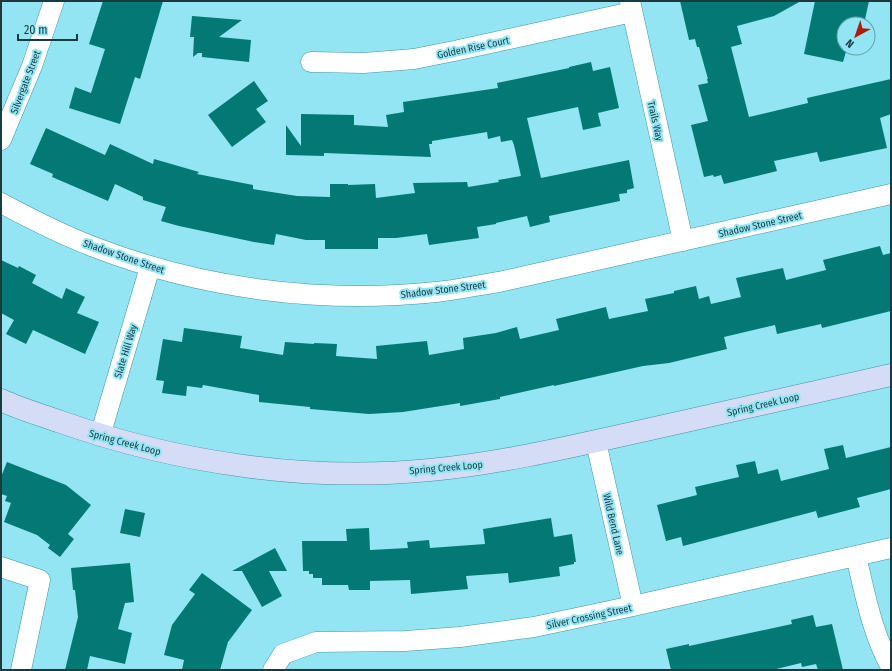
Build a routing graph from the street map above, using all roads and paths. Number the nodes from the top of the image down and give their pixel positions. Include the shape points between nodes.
1 (54, 1) edge
2 (631, 6) edge
3 (312, 62) dead end
4 (1, 140) edge
5 (891, 194) edge
6 (1, 203) edge
7 (683, 241) junction
8 (150, 267) junction
9 (891, 375) edge
10 (1, 400) edge
11 (100, 436) junction
12 (596, 442) junction
13 (891, 548) edge
14 (856, 556) junction
15 (1, 567) edge
16 (633, 606) junction
17 (278, 662) edge
18 (891, 667) edge
19 (21, 670) edge

1 - 4 street, Silvergate Street via 32,66
2 - 3 street, Golden Rise Court via 454,52 414,59 364,63
2 - 7 street, Trails Way
5 - 7 street, Shadow Stone Street
6 - 8 street, Shadow Stone Street via 87,244
7 - 8 street, Shadow Stone Street via 499,282 437,292 374,296 311,295 249,289
8 - 11 street, Slate Hill Way
9 - 12 street, Spring Creek Loop
10 - 11 street, Spring Creek Loop
11 - 12 street, Spring Creek Loop via 225,464 303,472 366,473 490,463
12 - 16 street, Wild Bend Lane
13 - 14 street, Silver Crossing Street
14 - 16 street, Silver Crossing Street
14 - 18 street via 871,620
15 - 19 street via 40,580
16 - 17 street, Silver Crossing Street via 534,627 460,637 316,642

